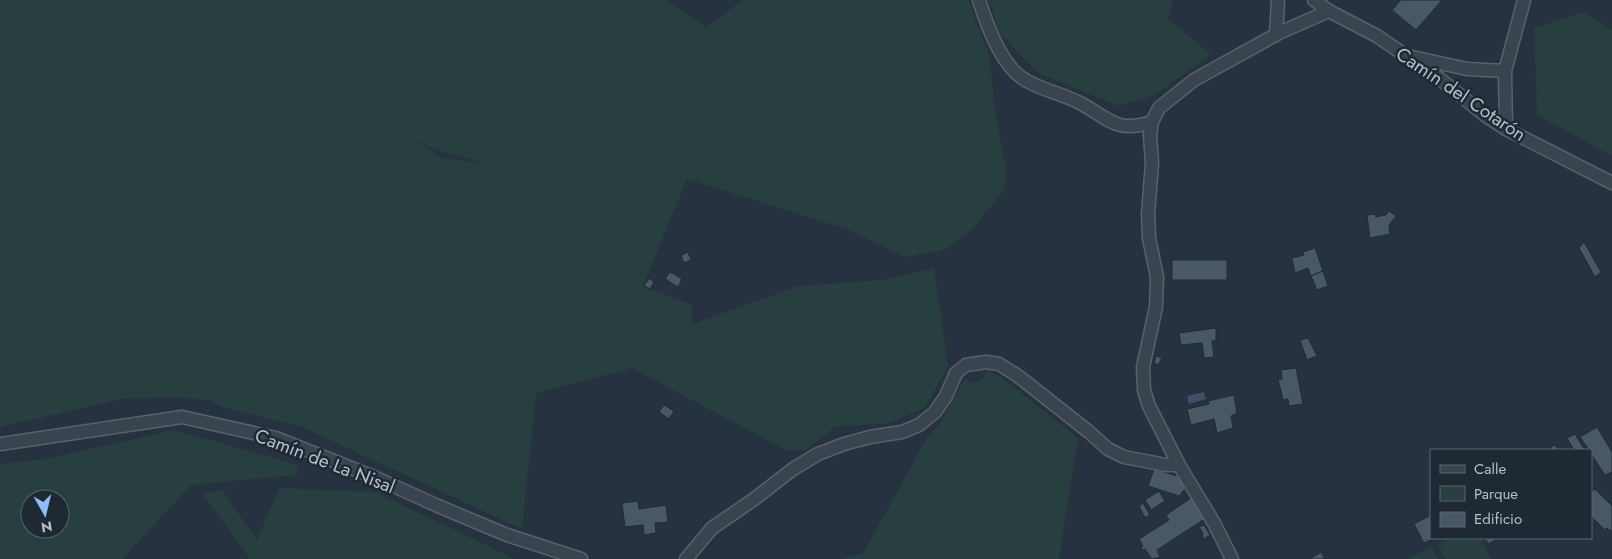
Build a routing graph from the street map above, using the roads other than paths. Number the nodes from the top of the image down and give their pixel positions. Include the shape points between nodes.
1 (979, 0) edge
2 (1278, 0) edge
3 (1314, 0) edge
4 (1524, 0) edge
5 (1329, 11) junction
6 (1276, 34) junction
7 (1404, 55) junction
8 (1506, 71) junction
9 (1152, 122) junction
10 (1506, 129) junction
11 (1612, 183) edge
12 (0, 444) edge
13 (1179, 465) junction
14 (581, 559) edge
15 (686, 559) edge
16 (1232, 559) edge

1 - 9 street via 987,26 1005,60 1025,80 1078,102 1120,126
2 - 6 street
3 - 5 street, Camín del Cotarón
4 - 8 street
5 - 6 street
5 - 7 street, Camín del Cotarón via 1377,36
6 - 9 street via 1194,80 1159,108
7 - 8 street via 1467,69
7 - 10 street, Camín del Cotarón
8 - 10 street
9 - 13 street via 1148,214 1157,277 1156,307 1143,379 1149,406
10 - 11 street, Camín del Cotarón
12 - 14 street, Camín de La Nisal via 182,417 276,438 507,535
13 - 15 street via 1166,466 1124,457 1108,449 999,364 966,365 956,374 935,412 919,425 818,454 792,469 712,528
13 - 16 street

